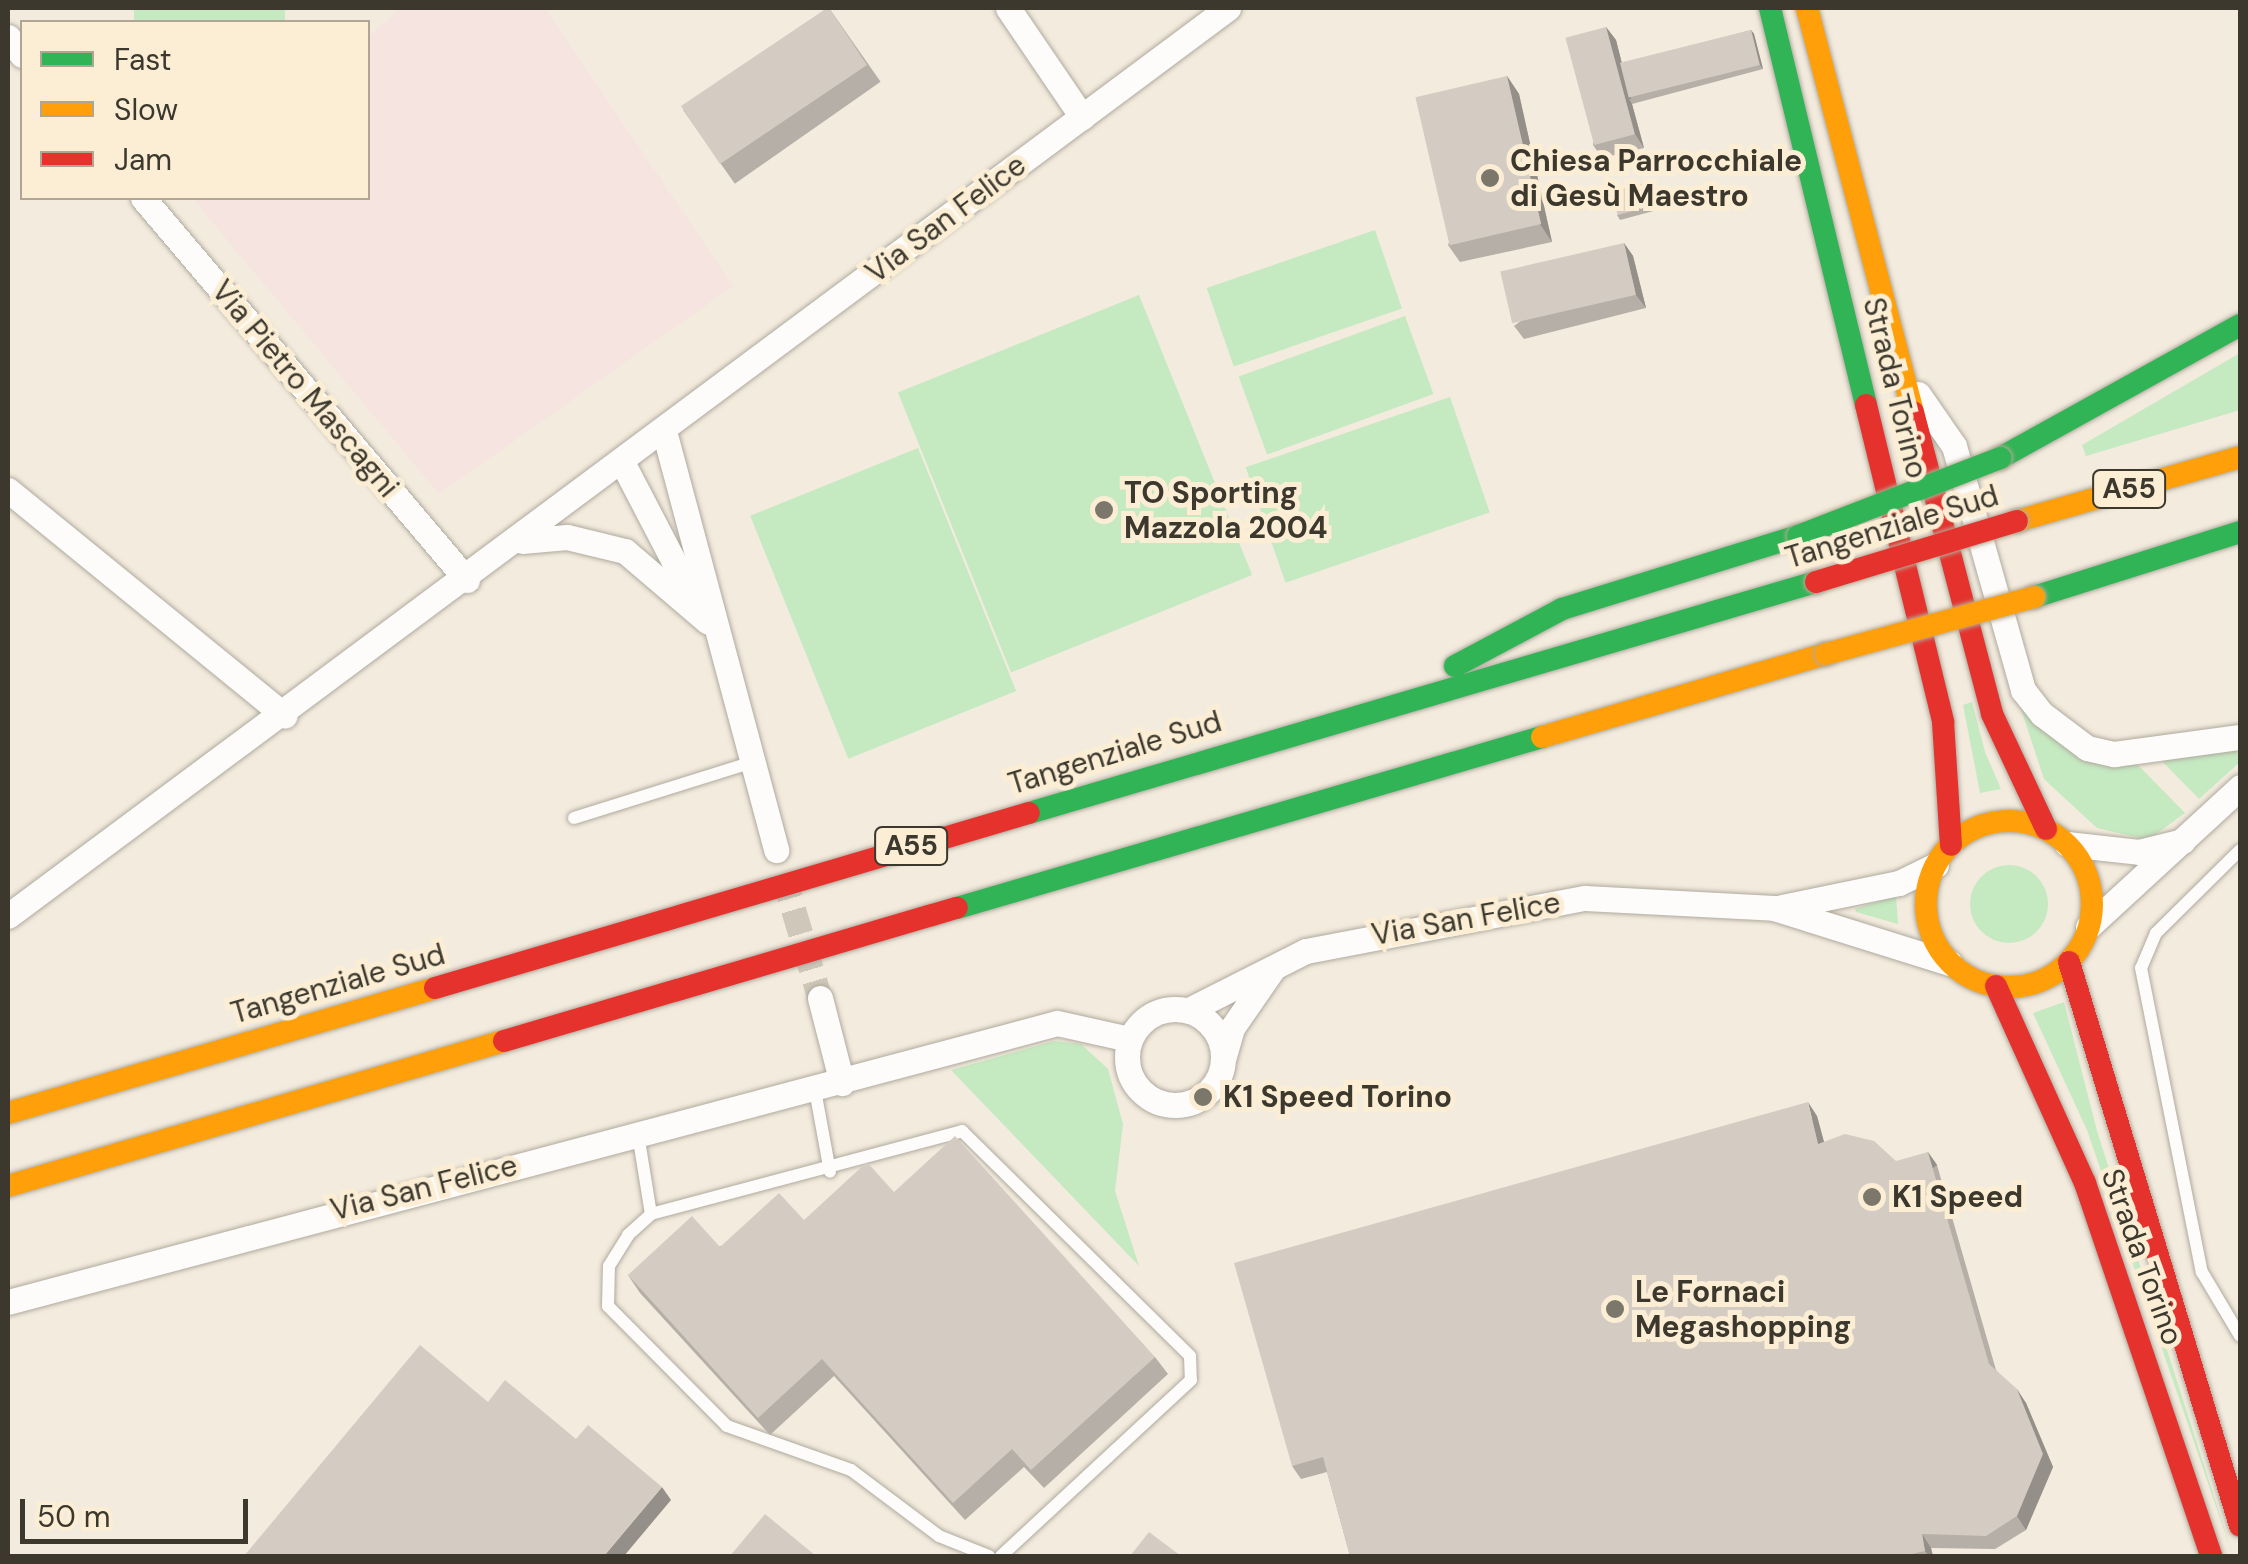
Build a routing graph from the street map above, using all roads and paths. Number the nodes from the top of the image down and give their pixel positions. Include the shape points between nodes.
1 (1008, 8) edge
2 (1228, 8) edge
3 (1770, 8) edge
4 (1807, 8) edge
5 (1082, 117) junction
6 (146, 200) edge
7 (2240, 325) edge
8 (1904, 374) junction
9 (664, 431) junction
10 (2240, 457) edge
11 (622, 462) junction
12 (8, 490) edge
13 (2240, 532) edge
14 (518, 542) junction
15 (468, 580) junction
16 (709, 623) junction
17 (1382, 705) junction
18 (284, 716) junction
19 (2240, 737) edge
20 (750, 762) junction
21 (2240, 788) edge
22 (574, 818) dead end
23 (2057, 837) junction
24 (2183, 840) junction
25 (776, 850) tunnel mouth
26 (2240, 850) edge
27 (1943, 855) junction
28 (1774, 908) junction
29 (8, 916) edge
30 (2088, 928) junction
31 (1280, 960) junction
32 (2068, 962) junction
33 (1950, 963) junction
34 (1996, 986) junction
35 (820, 998) tunnel mouth
36 (1189, 1010) junction
37 (1129, 1039) junction
38 (1223, 1060) junction
39 (842, 1083) junction
40 (815, 1090) junction
41 (8, 1113) edge
42 (638, 1134) junction
43 (830, 1172) junction
44 (8, 1186) edge
45 (651, 1214) junction
46 (8, 1302) edge
47 (2240, 1336) edge
48 (2240, 1526) edge
49 (988, 1556) edge
50 (1000, 1556) edge
51 (2211, 1556) edge

1 - 5 street
2 - 5 street, Via San Felice
3 - 27 main road, Strada Torino via 1942,722
4 - 8 main road, Strada Torino
5 - 9 street, Via San Felice
6 - 15 street, Via Pietro Mascagni
7 - 17 main road, bridge via 2144,386 2000,458 1798,536 1562,608
8 - 19 street via 1954,446 2023,690 2042,714 2087,748 2114,754
8 - 23 main road, Strada Torino via 1992,714
9 - 11 street, Via San Felice
9 - 16 street
10 - 17 main road, Tangenziale Sud / A55, bridge
11 - 14 street, Via San Felice
11 - 16 street
12 - 18 street
13 - 44 main road, A55, bridge
14 - 15 street, Via San Felice
14 - 16 street via 568,537 616,547 650,565
15 - 18 street, Via San Felice
16 - 20 street
17 - 41 main road, Tangenziale Sud / A55
18 - 29 street, Via San Felice
20 - 22 lane
20 - 25 street
21 - 24 street
23 - 24 street via 2138,852
23 - 27 main road via 1996,822
23 - 30 main road via 2091,889
24 - 30 street
26 - 47 lane via 2156,934 2141,968 2202,1272
27 - 28 street, Via San Felice via 1899,884
27 - 33 main road via 1927,916
28 - 31 street, Via San Felice via 1540,902
28 - 33 street, Via San Felice
30 - 32 main road
31 - 36 street, Via San Felice
31 - 38 street via 1232,1028
32 - 34 main road via 2048,978
32 - 48 main road, Strada Torino
33 - 34 main road
34 - 51 main road, Strada Torino via 2085,1183
35 - 39 street
36 - 37 street, Via San Felice via 1154,1012
36 - 38 street via 1215,1028
37 - 38 street via 1130,1076 1157,1102 1203,1096
37 - 39 street, Via San Felice via 1057,1023
39 - 40 street, Via San Felice
40 - 42 street, Via San Felice
40 - 43 lane
42 - 45 lane
42 - 46 street, Via San Felice
43 - 45 lane
43 - 50 lane via 962,1131 1190,1356 1191,1380
45 - 49 lane via 609,1266 608,1306 627,1335 727,1426 851,1470 939,1536

